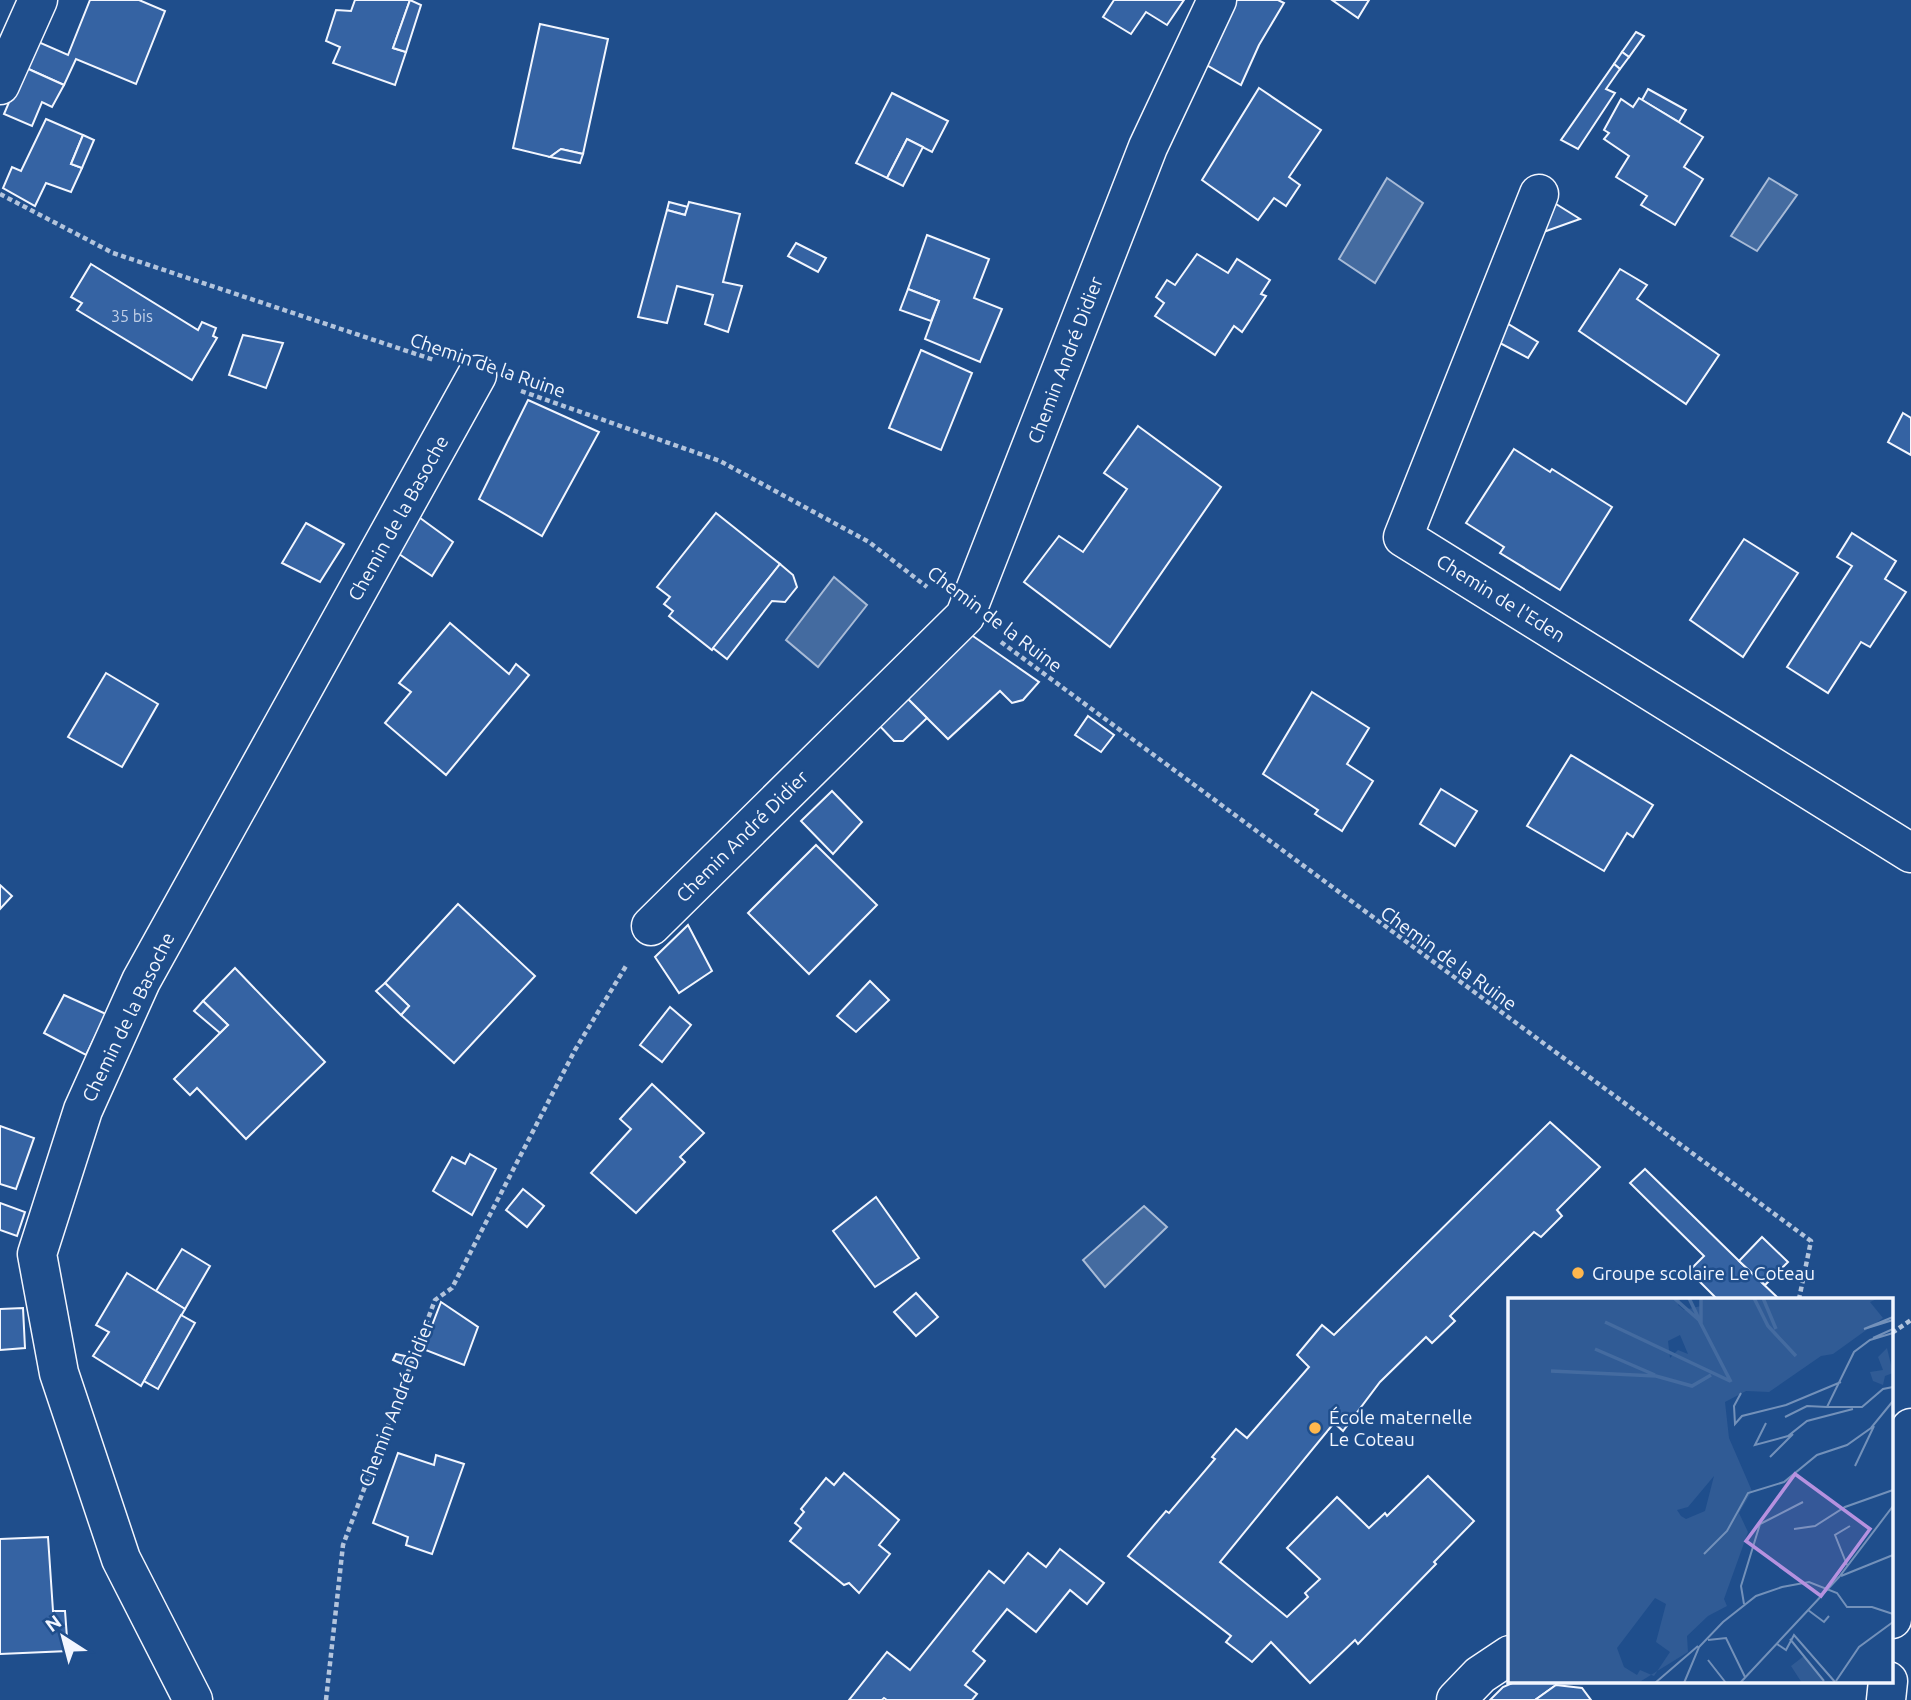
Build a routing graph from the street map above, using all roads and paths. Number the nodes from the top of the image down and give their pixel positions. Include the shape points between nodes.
1 (38, 0) edge
2 (1217, 0) edge
3 (0, 85) edge
4 (0, 194) edge
5 (1539, 194) dead end
6 (477, 375) junction
7 (965, 616) junction
8 (1911, 853) edge
9 (651, 926) joint
10 (1799, 1298) edge
11 (1911, 1320) edge
12 (1894, 1332) edge
13 (1911, 1428) edge
14 (1900, 1549) edge
15 (1894, 1602) edge
16 (1508, 1656) edge
17 (1888, 1682) edge
18 (193, 1700) edge
19 (326, 1700) edge
20 (1455, 1700) edge
21 (1886, 1700) edge

1 - 3 street
2 - 7 street, Chemin André Didier via 1148,147
4 - 6 path, Chemin de la Ruine via 113,253
5 - 8 street, Chemin de l'Eden via 1404,537
6 - 7 path, Chemin de la Ruine via 720,461 869,542
6 - 18 street, Chemin de la Basoche via 142,981 83,1110 37,1254 59,1373 121,1559
7 - 9 street, Chemin André Didier
7 - 10 path, Chemin de la Ruine via 1811,1241
9 - 19 path, Chemin André Didier via 575,1050 452,1288 435,1300 343,1545
11 - 12 path
13 - 14 street
14 - 15 street
16 - 20 street
17 - 21 street

